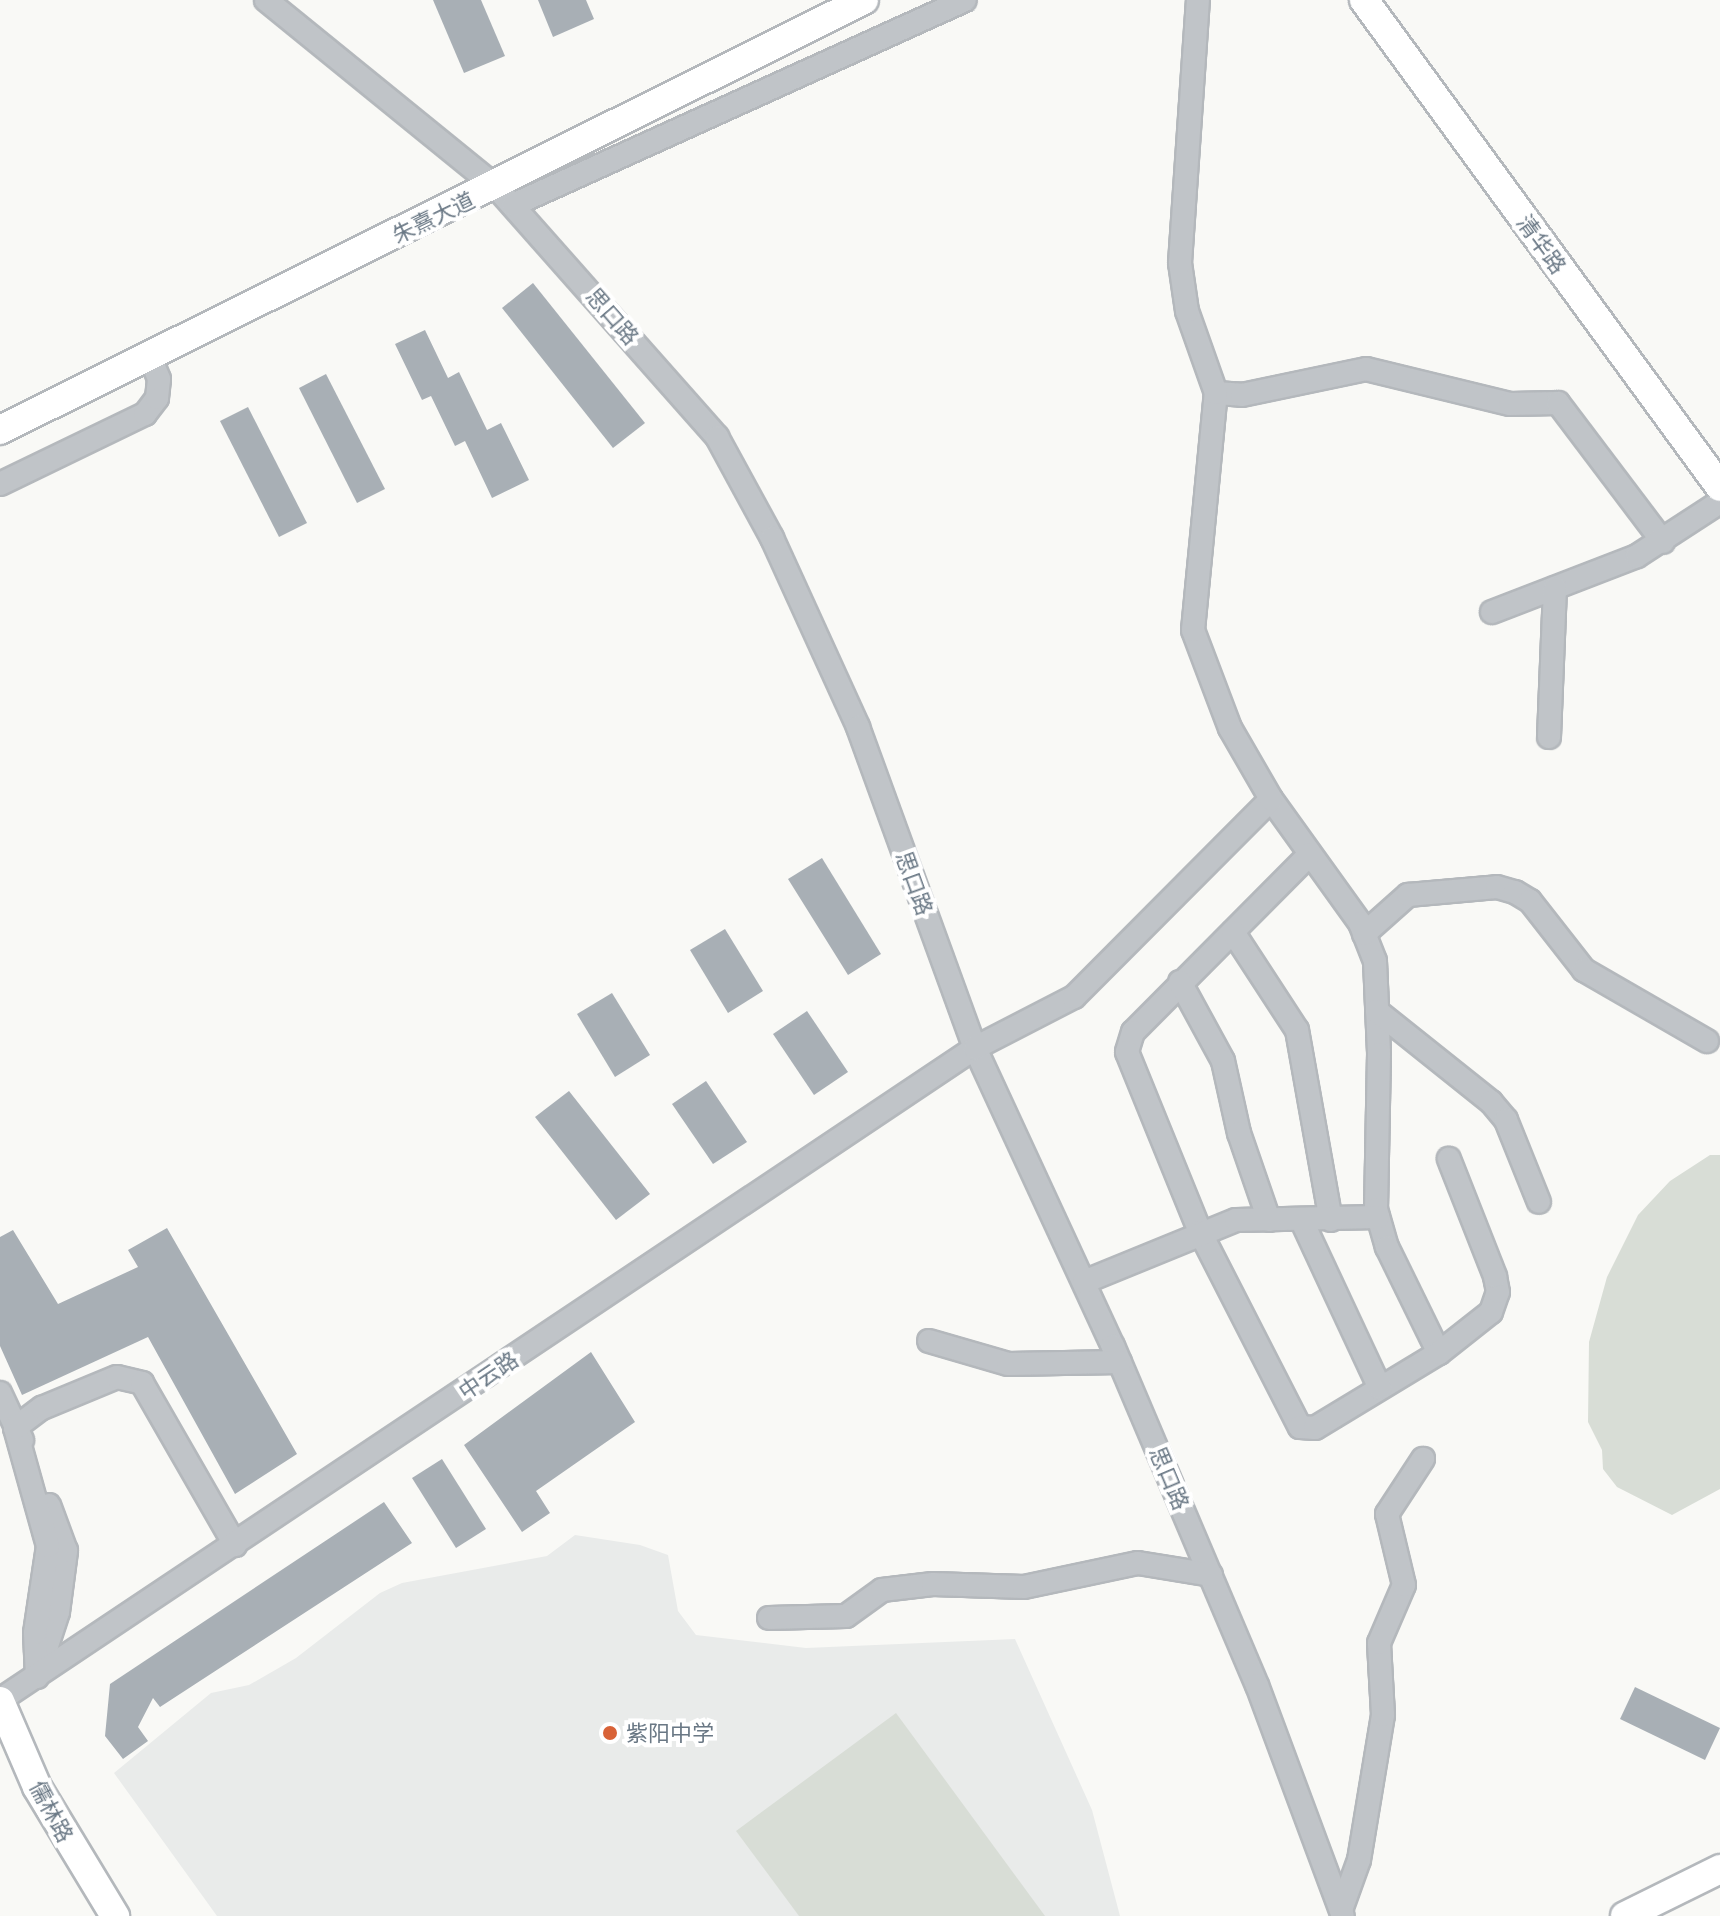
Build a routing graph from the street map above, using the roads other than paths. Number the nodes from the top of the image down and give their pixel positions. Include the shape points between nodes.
1 (266, 0) edge
2 (864, 0) edge
3 (965, 0) edge
4 (1198, 0) edge
5 (1364, 0) edge
6 (504, 196) junction
7 (150, 357) junction
8 (1216, 393) junction
9 (0, 430) edge
10 (0, 484) edge
11 (1720, 487) edge
12 (1720, 502) edge
13 (1663, 542) junction
14 (1555, 588) junction
15 (1492, 612) dead end
16 (1549, 737) dead end
17 (1271, 799) junction
18 (1310, 854) junction
19 (1233, 932) junction
20 (1364, 934) junction
21 (1180, 982) junction
22 (1377, 1011) junction
23 (1707, 1041) dead end
24 (975, 1048) junction
25 (1449, 1159) dead end
26 (1539, 1202) dead end
27 (1378, 1217) junction
28 (1269, 1220) junction
29 (1331, 1220) junction
30 (1302, 1221) junction
31 (1200, 1232) junction
32 (1084, 1282) junction
33 (929, 1341) dead end
34 (1439, 1353) junction
35 (1120, 1362) junction
36 (1380, 1388) junction
37 (0, 1393) edge
38 (15, 1428) junction
39 (1423, 1459) dead end
40 (235, 1545) junction
41 (1211, 1575) junction
42 (769, 1618) dead end
43 (37, 1677) junction
44 (0, 1700) edge
45 (1720, 1869) edge
46 (1342, 1913) edge
47 (115, 1916) edge
48 (1625, 1916) edge

1 - 6 street, 思口路
2 - 6 main road, 朱熹大道
3 - 6 street
4 - 8 street via 1180,263 1187,311
5 - 11 main road, 清华路
6 - 7 main road, 朱熹大道
6 - 24 street, 思口路 via 717,437 765,525 858,727
7 - 9 main road, 朱熹大道
7 - 10 street via 158,389 145,414
8 - 13 street via 1242,395 1366,369 1510,404 1558,403
8 - 17 street via 1193,630 1230,728
12 - 13 street
13 - 14 street
14 - 15 street
14 - 16 street
17 - 18 street
17 - 24 street, 中云路 via 1074,997
18 - 19 street
18 - 20 street
19 - 21 street
19 - 29 street via 1297,1030
20 - 22 street via 1375,961
20 - 23 street via 1408,895 1497,887 1515,892 1530,901 1584,970
21 - 28 street via 1223,1061 1239,1133
21 - 31 street via 1133,1032 1127,1052
22 - 26 street via 1491,1102 1506,1120
22 - 27 street
24 - 32 street, 思口路
24 - 40 street, 中云路
25 - 34 street via 1498,1292 1491,1312
27 - 29 street
27 - 34 street
28 - 30 street
28 - 31 street via 1236,1220
29 - 30 street
30 - 36 street
31 - 32 street
31 - 36 street via 1300,1427 1315,1428
32 - 35 street, 思口路
33 - 35 street via 1008,1364
34 - 36 street
35 - 41 street, 思口路
37 - 38 street
38 - 40 street via 42,1408 117,1377 132,1377 142,1383
38 - 43 street via 66,1551 58,1612
39 - 46 street via 1387,1514 1404,1585 1379,1643 1376,1667 1383,1715 1359,1860
40 - 43 street, 中云路
41 - 42 street via 1138,1563 1024,1587 933,1584 882,1590 846,1616
41 - 46 street, 思口路
43 - 44 street, 中云路
44 - 47 main road, 儒林路 via 37,1787
45 - 48 main road

